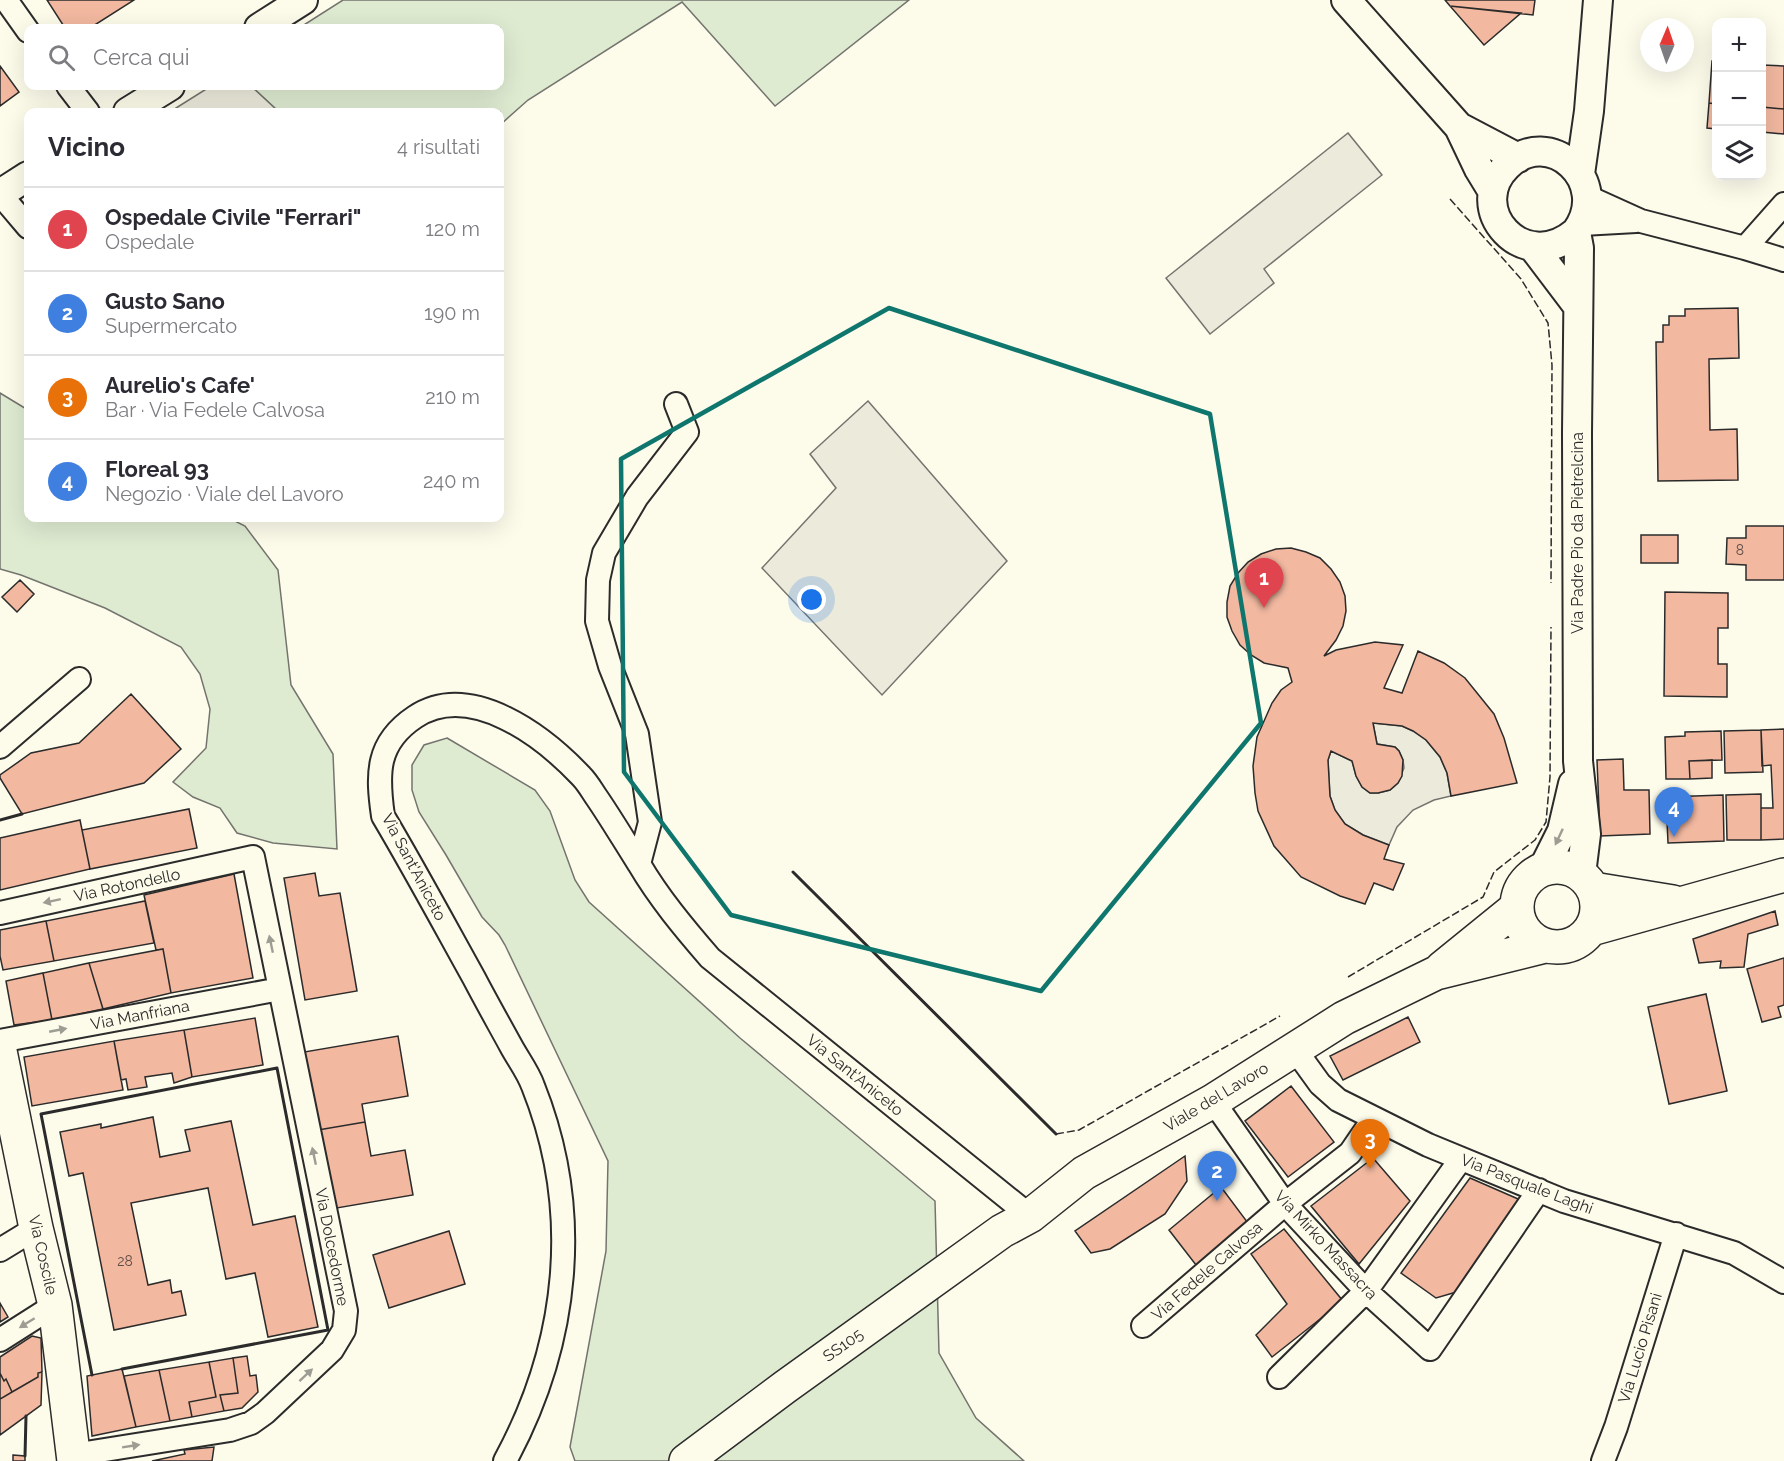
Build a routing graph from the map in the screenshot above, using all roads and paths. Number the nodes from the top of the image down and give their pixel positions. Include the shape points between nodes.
1 (6, 0) edge
2 (303, 0) edge
3 (1346, 0) edge
4 (1598, 0) edge
5 (265, 24) edge
6 (24, 26) edge
7 (71, 90) edge
8 (164, 90) edge
9 (85, 108) edge
10 (134, 108) edge
11 (1589, 111) junction
12 (1460, 127) junction
13 (1548, 153) junction
14 (1518, 158) junction
15 (24, 179) edge
16 (1493, 192) junction
17 (0, 194) edge
18 (1784, 204) edge
19 (1581, 207) junction
20 (24, 222) edge
21 (1533, 247) junction
22 (1745, 248) junction
23 (1784, 260) edge
24 (1577, 305) junction
25 (676, 404) dead end
26 (79, 679) dead end
27 (0, 747) edge
28 (1578, 761) junction
29 (253, 857) joint
30 (639, 864) junction
31 (1543, 869) junction
32 (1784, 875) edge
33 (1587, 881) junction
34 (1683, 904) junction
35 (1516, 908) junction
36 (0, 913) edge
37 (1591, 928) junction
38 (1545, 946) junction
39 (1436, 973) junction
40 (280, 989) junction
41 (0, 1041) edge
42 (1294, 1048) junction
43 (0, 1051) edge
44 (1213, 1101) junction
45 (6, 1109) edge
46 (1374, 1118) junction
47 (1461, 1159) junction
48 (1539, 1190) junction
49 (1285, 1204) junction
50 (1030, 1216) junction
51 (36, 1228) junction
52 (1002, 1231) joint
53 (1676, 1234) junction
54 (0, 1250) edge
55 (1784, 1282) edge
56 (1366, 1291) junction
57 (55, 1305) junction
58 (1143, 1326) dead end
59 (0, 1340) edge
60 (1279, 1377) dead end
61 (74, 1458) edge
62 (506, 1461) edge
63 (686, 1461) edge
64 (1603, 1461) edge

1 - 6 street
2 - 5 street
3 - 12 street
4 - 11 street, Via Padre Pio da Pietrelcina
7 - 9 street
8 - 10 street
11 - 13 street
11 - 19 street, Via Padre Pio da Pietrelcina
12 - 14 street
12 - 16 street
13 - 14 street
13 - 19 street via 1572,164
14 - 16 street via 1506,166
15 - 17 street
16 - 21 street via 1498,222 1519,243
17 - 20 street
18 - 22 street
19 - 21 street via 1556,245
19 - 22 street
19 - 24 street, Via Padre Pio da Pietrelcina
21 - 24 street
22 - 23 street
24 - 28 street, Via Padre Pio da Pietrelcina
25 - 30 street via 687,432 637,498 604,553 598,580 597,621 637,734 650,822
26 - 27 street
28 -> 31 street, Via Padre Pio da Pietrelcina via 1562,831
28 - 33 street, Via Padre Pio da Pietrelcina
29 -> 36 street, Via Rotondello
40 -> 29 street, Via Dolcedorme
30 - 50 street, Via Sant'Aniceto via 675,918 710,958
30 - 62 street, Via Sant'Aniceto via 583,778 540,738 499,714 467,706 425,710 399,727 383,752 378,786 383,816 532,1083 556,1165 564,1230 560,1303 545,1372
31 - 33 main road via 1569,868
31 - 35 main road via 1523,884
32 - 34 main road
33 - 34 main road
33 - 37 main road via 1597,902
34 - 37 main road
35 - 38 main road via 1524,932
35 - 39 main road, Viale del Lavoro / SS105
37 - 38 main road via 1571,945
38 - 39 main road, Viale del Lavoro / SS105
39 - 42 main road, Viale del Lavoro / SS105 via 1344,1018
41 -> 40 street, Via Manfriana
61 -> 40 street, Via Dolcedorme via 251,1423 332,1350 344,1330 346,1311
42 - 44 main road, Viale del Lavoro / SS105
42 - 46 street, Via Pasquale Laghi via 1332,1095
43 - 45 main road, Via Coscile
44 - 49 street, Via Mirko Massacra
44 - 50 main road, Viale del Lavoro / SS105 via 1084,1173
45 - 51 main road, Via Coscile
46 - 47 street, Via Pasquale Laghi
46 - 49 street, Via Fedele Calvosa via 1350,1153
47 - 48 street, Via Pasquale Laghi
47 - 56 street
48 - 53 street, Via Pasquale Laghi
48 - 56 street, Via Mirko Massacra via 1430,1349
49 - 56 street, Via Mirko Massacra
49 - 58 street, Via Fedele Calvosa
50 - 52 main road, Viale del Lavoro / SS105
51 - 54 street
51 - 57 main road, Via Coscile
52 - 63 main road, SS105 / SS105
53 - 55 street, Via Pasquale Laghi via 1734,1253
53 - 64 street, Via Lucio Pisani
56 - 60 street
57 -> 59 street
57 - 61 main road, Via Coscile

